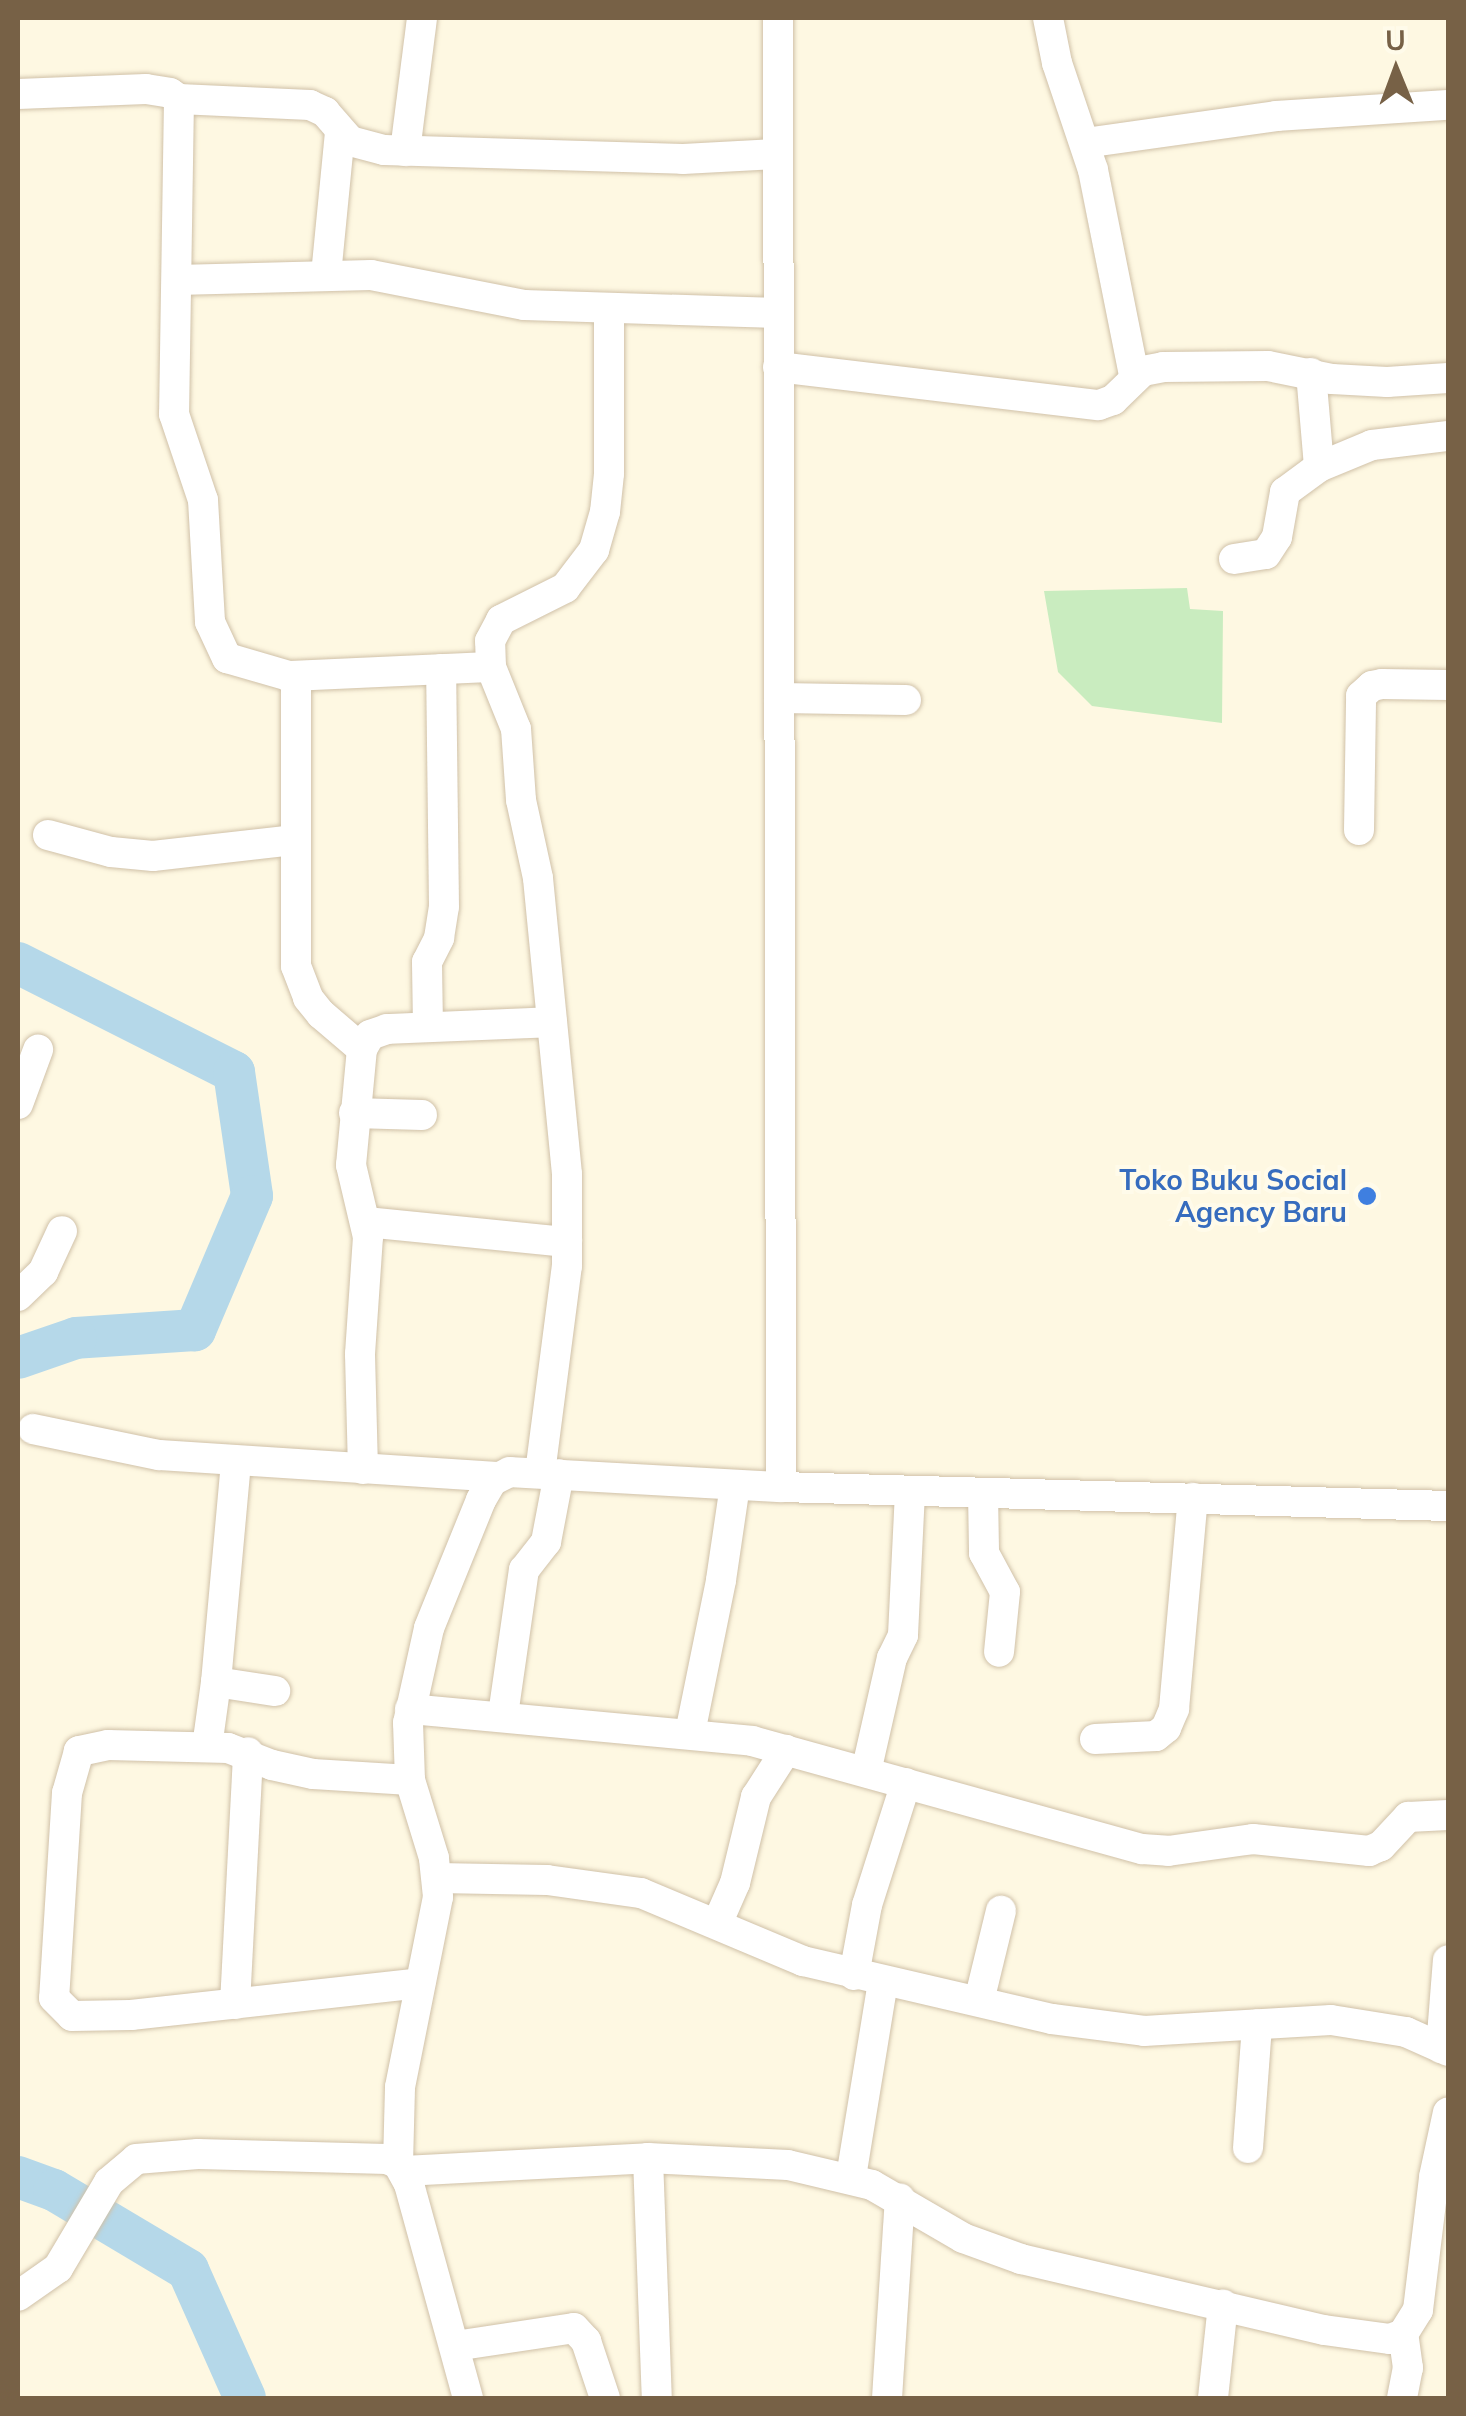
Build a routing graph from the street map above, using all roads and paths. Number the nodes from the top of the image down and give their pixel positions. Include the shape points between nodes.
1 (422, 18) edge
2 (778, 18) edge
3 (1048, 18) edge
4 (18, 94) edge
5 (179, 99) junction
6 (1448, 105) edge
7 (340, 133) junction
8 (1085, 143) junction
9 (405, 151) junction
10 (776, 154) junction
11 (326, 275) junction
12 (177, 280) junction
13 (609, 310) junction
14 (778, 313) junction
15 (778, 367) junction
16 (1311, 373) junction
17 (1134, 376) junction
18 (1448, 378) edge
19 (1448, 436) edge
20 (1319, 467) junction
21 (1234, 560) dead end
22 (492, 667) junction
23 (441, 669) junction
24 (289, 676) junction
25 (1448, 685) edge
26 (779, 698) junction
27 (906, 700) dead end
28 (1359, 830) dead end
29 (48, 835) dead end
30 (293, 840) junction
31 (552, 1022) junction
32 (428, 1027) junction
33 (362, 1049) junction
34 (38, 1050) dead end
35 (18, 1104) edge
36 (354, 1113) junction
37 (422, 1114) dead end
38 (366, 1222) junction
39 (62, 1232) dead end
40 (567, 1242) junction
41 (18, 1296) edge
42 (33, 1429) dead end
43 (236, 1462) junction
44 (363, 1469) junction
45 (550, 1473) junction
46 (497, 1477) junction
47 (735, 1485) junction
48 (781, 1486) junction
49 (910, 1491) junction
50 (982, 1494) junction
51 (1193, 1498) junction
52 (1448, 1506) edge
53 (998, 1652) dead end
54 (216, 1682) junction
55 (275, 1691) dead end
56 (410, 1709) junction
57 (503, 1716) junction
58 (690, 1733) junction
59 (1094, 1739) dead end
60 (207, 1747) junction
61 (786, 1750) junction
62 (248, 1752) junction
63 (866, 1772) junction
64 (410, 1780) junction
65 (906, 1784) junction
66 (1448, 1815) edge
67 (436, 1878) junction
68 (1001, 1911) dead end
69 (717, 1924) junction
70 (1448, 1960) edge
71 (869, 1978) junction
72 (420, 1983) junction
73 (978, 2001) junction
74 (234, 2004) junction
75 (1257, 2024) junction
76 (1445, 2050) edge
77 (1448, 2112) edge
78 (1248, 2148) dead end
79 (648, 2158) junction
80 (401, 2168) junction
81 (850, 2178) junction
82 (900, 2198) junction
83 (18, 2296) edge
84 (1223, 2305) junction
85 (1403, 2334) junction
86 (455, 2346) junction
87 (468, 2398) edge
88 (606, 2398) edge
89 (657, 2398) edge
90 (887, 2398) edge
91 (1214, 2398) edge
92 (1402, 2398) edge

1 - 9 street
2 - 10 street
3 - 8 street
4 - 5 street via 146,89
5 - 7 street via 310,105
5 - 12 street
6 - 8 street via 1276,116
7 - 9 street via 364,146
7 - 11 street
8 - 17 street
9 - 10 street via 683,159
10 - 14 street
11 - 12 street
11 - 13 street via 371,275 524,305
12 - 24 street via 174,414 203,500 214,638 227,658
13 - 14 street
13 - 22 street via 608,474 600,533 586,566 565,588 495,626
14 - 15 street
15 - 17 street via 1098,404 1112,400
15 - 26 street
16 - 17 street via 1196,366
16 - 18 street via 1387,382
16 - 20 street
19 - 20 street via 1372,444
20 - 21 street via 1286,492 1266,554
22 - 23 street
22 - 31 street via 516,729
23 - 24 street
23 - 32 street via 444,907 427,962
24 - 30 street via 298,710
25 - 28 street via 1382,684 1361,696
26 - 27 street
26 - 48 street
29 - 30 street via 153,856
30 - 33 street via 301,983 321,1014
31 - 32 street
31 - 40 street
32 - 33 street via 377,1031
33 - 36 street
34 - 35 street
36 - 37 street
36 - 38 street via 352,1182
38 - 40 street
38 - 44 street
39 - 41 street via 42,1272
40 - 45 street
42 - 43 street via 159,1455
43 - 44 street
43 - 54 street
44 - 46 street
45 - 46 street
45 - 47 street
45 - 57 street via 546,1542 524,1570
46 - 56 street via 438,1601
47 - 48 street
47 - 58 street
48 - 49 street
49 - 50 street
49 - 63 street via 903,1635
50 - 51 street
50 - 53 street via 984,1553 1005,1592
51 - 52 street
51 - 59 street via 1170,1719 1156,1736
54 - 55 street
54 - 60 street
56 - 57 street
56 - 64 street
57 - 58 street
58 - 61 street
60 - 62 street
60 - 74 street via 108,1745 80,1751 67,1793 54,1998 72,2016
61 - 63 street
61 - 69 street via 756,1796 735,1883
62 - 64 street via 313,1774
62 - 74 street
63 - 65 street
64 - 67 street
65 - 66 street via 1118,1844 1168,1851 1253,1840 1370,1851 1408,1816
65 - 71 street via 867,1905
67 - 69 street via 610,1888 665,1900
67 - 72 street via 435,1923
68 - 73 street
69 - 71 street via 791,1957
70 - 76 street
71 - 73 street
71 - 81 street
72 - 74 street
72 - 80 street via 400,2087
73 - 75 street via 1113,2029
75 - 76 street via 1362,2023 1406,2032
75 - 78 street
77 - 85 street via 1424,2282
79 - 80 street
79 - 81 street via 766,2162
79 - 89 street
80 - 83 street via 356,2155 136,2159 109,2182 58,2268
80 - 86 street
81 - 82 street
82 - 84 street via 964,2238 1021,2259
82 - 90 street
84 - 85 street via 1324,2330
84 - 91 street
85 - 92 street via 1408,2368
86 - 87 street
86 - 88 street via 574,2328

